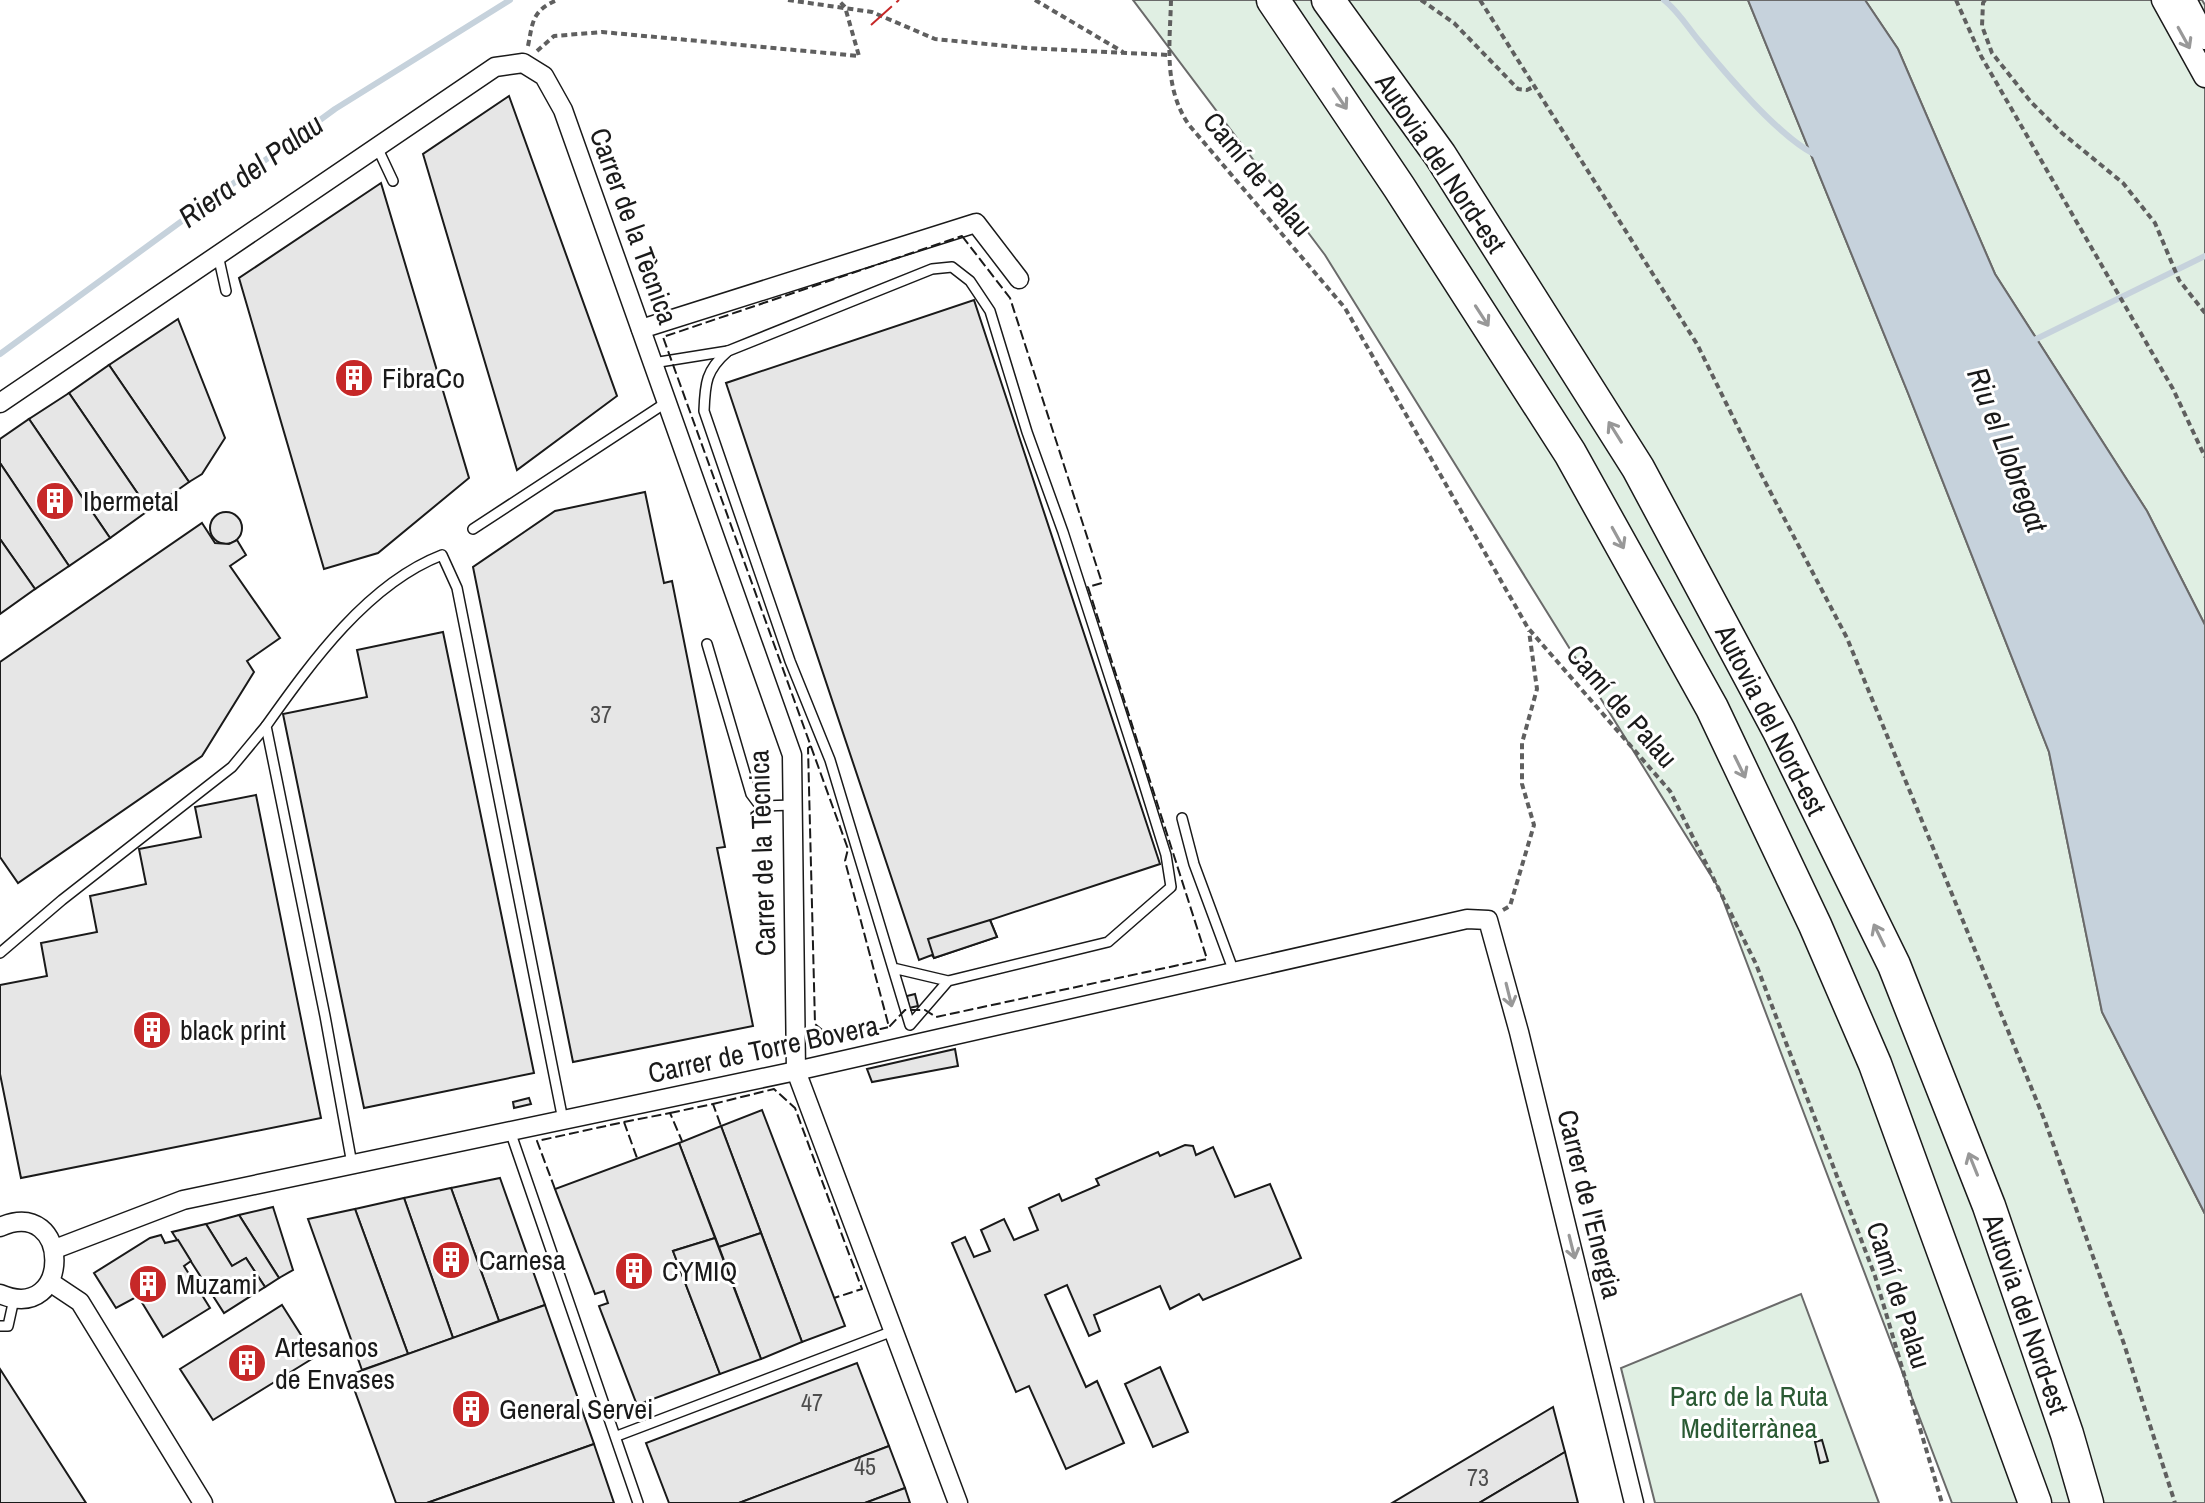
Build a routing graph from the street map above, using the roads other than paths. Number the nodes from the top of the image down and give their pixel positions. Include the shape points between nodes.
1 (1271, 0) edge
2 (1328, 0) edge
3 (2163, 0) edge
4 (2185, 0) edge
5 (2205, 38) edge
6 (2205, 76) edge
7 (377, 147) junction
8 (393, 181) dead end
9 (218, 255) junction
10 (1019, 279) dead end
11 (226, 291) dead end
12 (641, 329) junction
13 (728, 351) junction
14 (653, 363) junction
15 (667, 402) junction
16 (0, 403) edge
17 (473, 529) dead end
18 (707, 644) dead end
19 (266, 726) junction
20 (793, 805) junction
21 (1182, 818) dead end
22 (1488, 920) joint
23 (0, 953) edge
24 (893, 968) junction
25 (1234, 972) junction
26 (948, 981) junction
27 (910, 1025) junction
28 (914, 1044) junction
29 (796, 1071) junction
30 (563, 1120) junction
31 (510, 1131) junction
32 (352, 1164) junction
33 (0, 1227) edge
34 (55, 1249) junction
35 (50, 1282) junction
36 (7, 1296) edge
37 (0, 1326) edge
38 (893, 1331) junction
39 (617, 1436) junction
40 (203, 1503) edge
41 (638, 1503) edge
42 (958, 1503) edge
43 (1634, 1503) edge
44 (2035, 1503) edge
45 (2087, 1503) edge

1 -> 44 highway, Autovia del Nord-est via 1570,453 1712,708 1875,1064
45 -> 2 highway, Autovia del Nord-est via 1989,1206 1894,965 1779,731 1638,468 1440,155
3 -> 6 street
4 - 5 street
7 - 8 lane
7 - 9 street
7 - 12 street, Carrer de la Tècnica via 495,67 523,63 544,76 563,110
9 - 11 lane
9 - 16 street
10 - 12 street via 976,223
12 - 14 street, Carrer de la Tècnica
13 - 14 lane
13 - 24 lane via 705,381 704,411 790,661 830,760
13 - 26 lane via 932,269 952,267 970,281 990,311 1138,765 1171,887 1108,942
14 - 15 street, Carrer de la Tècnica
15 - 17 lane
15 - 20 street, Carrer de la Tècnica via 792,755
18 - 20 lane via 751,794 760,806
19 - 23 lane via 232,767
19 - 30 lane via 296,681 362,607 442,555 457,588
19 - 32 lane
20 - 29 street, Carrer de la Tècnica
21 - 25 lane
22 - 25 street, Carrer de Torre Bovera via 1467,919
22 -> 43 street, Carrer de l'Energia
24 - 26 lane
24 - 27 lane
25 - 28 street, Carrer de Torre Bovera
26 - 27 lane
27 - 28 lane
28 - 29 street, Carrer de Torre Bovera
29 - 30 street, Carrer de Torre Bovera
29 - 38 street, Carrer de la Tècnica
30 - 31 street, Carrer de Torre Bovera
31 - 32 street, Carrer de Torre Bovera
31 - 39 lane
32 - 34 street, Carrer de Torre Bovera via 183,1200
33 - 34 street via 32,1225
34 - 35 street
35 - 36 street via 34,1295
35 - 40 street via 80,1302
36 - 37 lane via 8,1326
38 - 39 lane
38 - 42 street, Carrer de la Tècnica
39 - 41 lane

